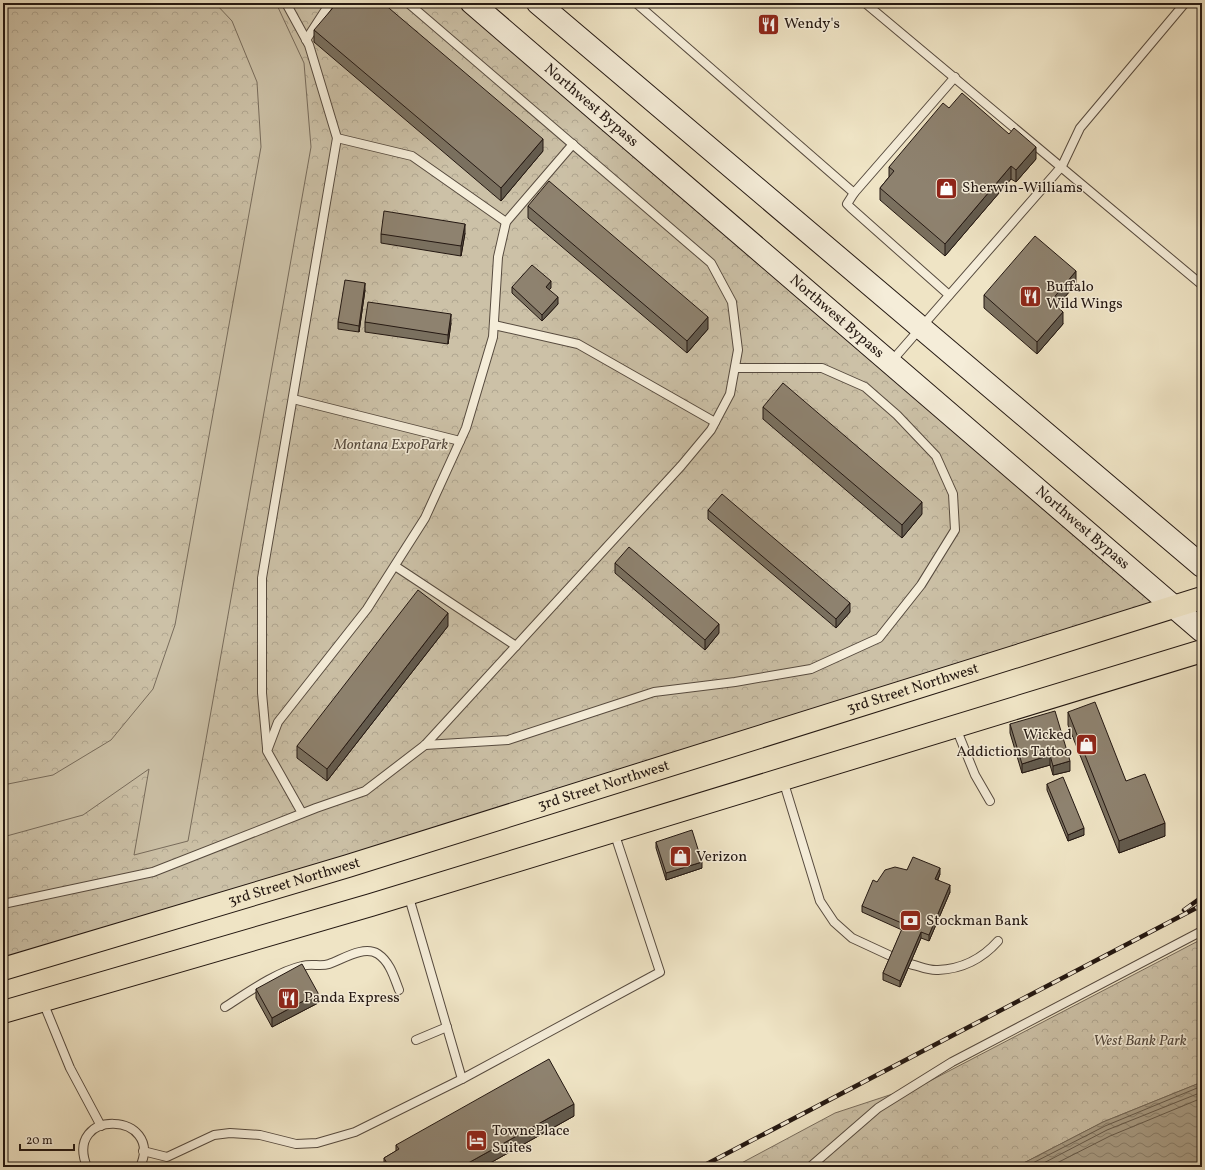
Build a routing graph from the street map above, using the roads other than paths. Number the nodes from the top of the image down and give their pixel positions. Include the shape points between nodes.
1 (286, 3) edge
2 (330, 3) edge
3 (408, 3) edge
4 (472, 3) edge
5 (538, 3) edge
6 (636, 3) edge
7 (865, 3) edge
8 (1185, 3) edge
9 (306, 40) junction
10 (955, 77) junction
11 (337, 138) junction
12 (573, 144) junction
13 (1062, 166) junction
14 (854, 193) junction
15 (506, 222) junction
16 (1202, 285) edge
17 (950, 295) junction
18 (494, 325) junction
19 (921, 328) junction
20 (890, 363) junction
21 (735, 368) junction
22 (293, 399) junction
23 (715, 422) junction
24 (460, 441) junction
25 (395, 566) junction
26 (1202, 566) edge
27 (1202, 598) edge
28 (1172, 606) junction
29 (1202, 631) edge
30 (516, 646) junction
31 (1202, 651) edge
32 (956, 726) junction
33 (425, 745) junction
34 (267, 750) junction
35 (783, 780) junction
36 (990, 801) dead end
37 (302, 813) junction
38 (614, 832) junction
39 (408, 894) junction
40 (3, 904) edge
41 (1202, 931) edge
42 (998, 941) dead end
43 (893, 957) edge
44 (910, 964) edge
45 (3, 969) edge
46 (399, 990) dead end
47 (42, 1000) junction
48 (225, 1008) dead end
49 (3, 1012) edge
50 (447, 1027) junction
51 (416, 1040) dead end
52 (462, 1079) junction
53 (101, 1126) junction
54 (143, 1151) junction
55 (87, 1167) edge
56 (140, 1167) edge
57 (810, 1167) edge

1 - 9 lane
2 - 9 lane
3 - 12 lane
4 - 20 main road, Northwest Bypass
5 - 19 main road
6 - 14 lane
7 - 10 lane
8 - 13 lane via 1080,128
9 - 11 lane
10 - 13 lane
10 - 14 lane
11 - 15 lane via 412,156
11 - 22 lane
12 - 15 lane
12 - 21 lane via 711,263 732,302 738,350
13 - 16 lane
13 - 17 lane
14 - 17 lane via 847,204
15 - 18 lane via 498,257
17 - 19 lane
18 - 23 lane via 578,344
18 - 24 lane via 493,337
19 - 20 lane
19 - 26 main road
20 - 28 main road, Northwest Bypass
21 - 23 lane via 730,394
21 - 33 lane via 822,368 829,371 865,387 897,415 936,456 953,494 955,530 921,585 879,638 811,669 654,692 508,740
22 - 24 lane
22 - 34 lane via 262,578 262,693
23 - 30 lane via 681,466
24 - 25 lane via 425,518
25 - 30 lane
25 - 34 lane via 367,609 278,722
27 - 28 highway, 3rd Street Northwest
28 - 29 main road, Northwest Bypass
28 - 45 highway, 3rd Street Northwest via 348,866
30 - 33 lane
31 - 32 highway
32 - 35 highway
32 - 36 lane via 975,775
33 - 37 lane via 365,791
34 - 37 lane
35 - 38 highway
35 - 43 lane via 820,901 834,922 852,938
37 - 40 lane via 153,872
38 - 39 highway
38 - 52 lane via 660,972
39 - 47 highway
39 - 50 lane
41 - 57 lane via 952,1062 878,1108
42 - 44 lane via 986,955 962,966 936,971
46 - 48 lane via 385,960 378,953 370,951 323,966 301,966 263,984
47 - 49 highway
47 - 53 lane via 70,1068
50 - 51 lane
50 - 52 lane
52 - 54 lane via 355,1132 317,1143 296,1144 260,1135 230,1133 214,1135 167,1157
53 - 54 lane via 116,1123 126,1126 141,1140
53 - 55 lane via 91,1133 86,1141 83,1150
54 - 56 lane

